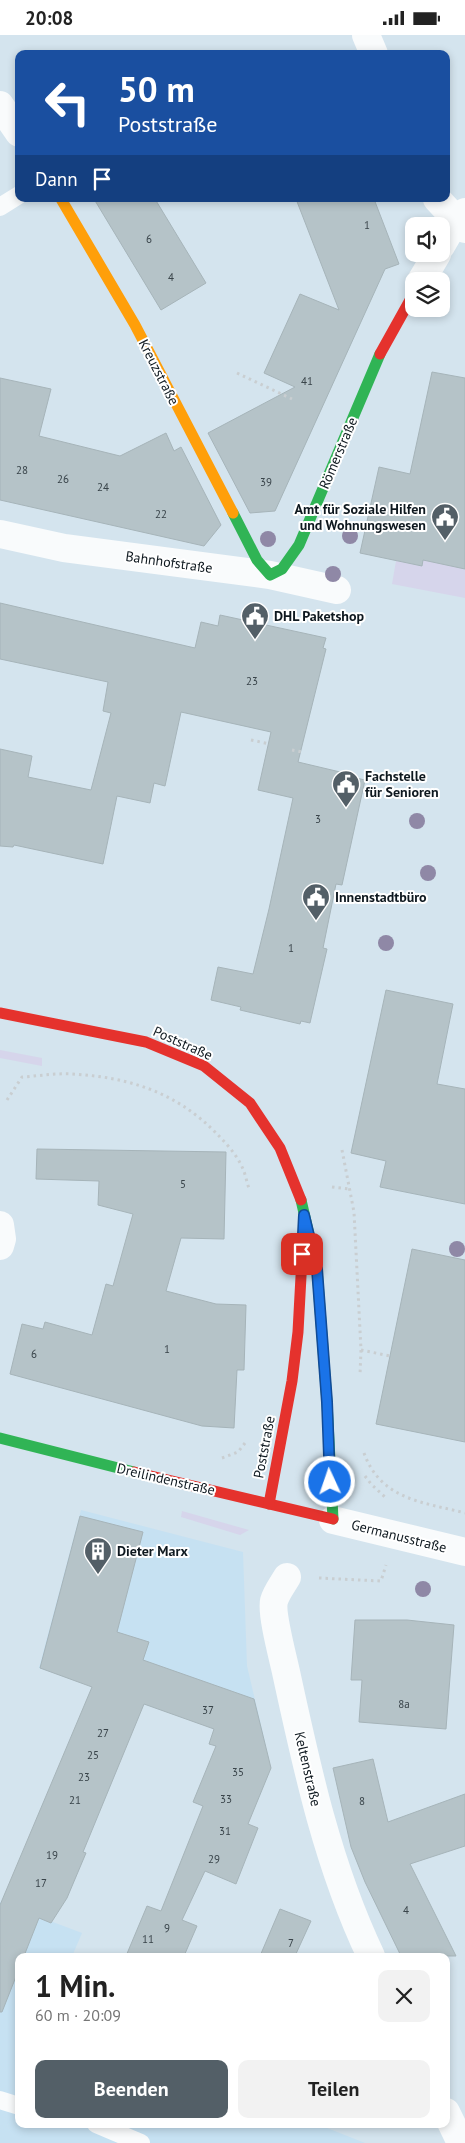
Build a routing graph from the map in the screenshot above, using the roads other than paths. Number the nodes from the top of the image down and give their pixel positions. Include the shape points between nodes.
1 (366, 35) edge
2 (372, 50) edge
3 (0, 105) edge
4 (15, 127) edge
5 (15, 198) edge
6 (63, 202) edge
7 (441, 202) edge
8 (0, 207) edge
9 (462, 220) edge
10 (450, 234) edge
11 (405, 309) edge
12 (0, 534) edge
13 (270, 575) junction
14 (337, 590) dead end
15 (0, 1013) edge
16 (304, 1215) junction
17 (0, 1225) edge
18 (0, 1246) edge
19 (0, 1438) edge
20 (269, 1504) junction
21 (333, 1520) junction
22 (465, 1552) edge
23 (287, 1577) dead end
24 (370, 1953) edge
25 (0, 2100) edge
26 (15, 2105) edge
27 (450, 2120) edge
28 (105, 2128) edge
29 (141, 2143) edge
30 (461, 2143) edge

1 - 2 street
3 - 4 street
5 - 8 lane
6 - 13 street, Kreuzstraße via 135,325 251,548
7 - 9 street
9 - 10 street
11 - 13 street, Römerstraße via 374,365 299,545 282,569
12 - 13 street, Bahnhofstraße via 64,548
13 - 14 street, Bahnhofstraße
15 - 16 street, Poststraße via 146,1042 204,1066 250,1103 280,1148 300,1194
16 - 20 street, Poststraße via 298,1332
16 - 21 street, Poststraße via 317,1269
17 - 18 street
19 - 20 street, Dreilindenstraße
20 - 21 street, Dreilindenstraße
21 - 22 street, Germanusstraße
23 - 24 street, Keltenstraße via 274,1601 302,1745 316,1807 336,1869
25 - 26 lane
27 - 30 street
28 - 29 lane

